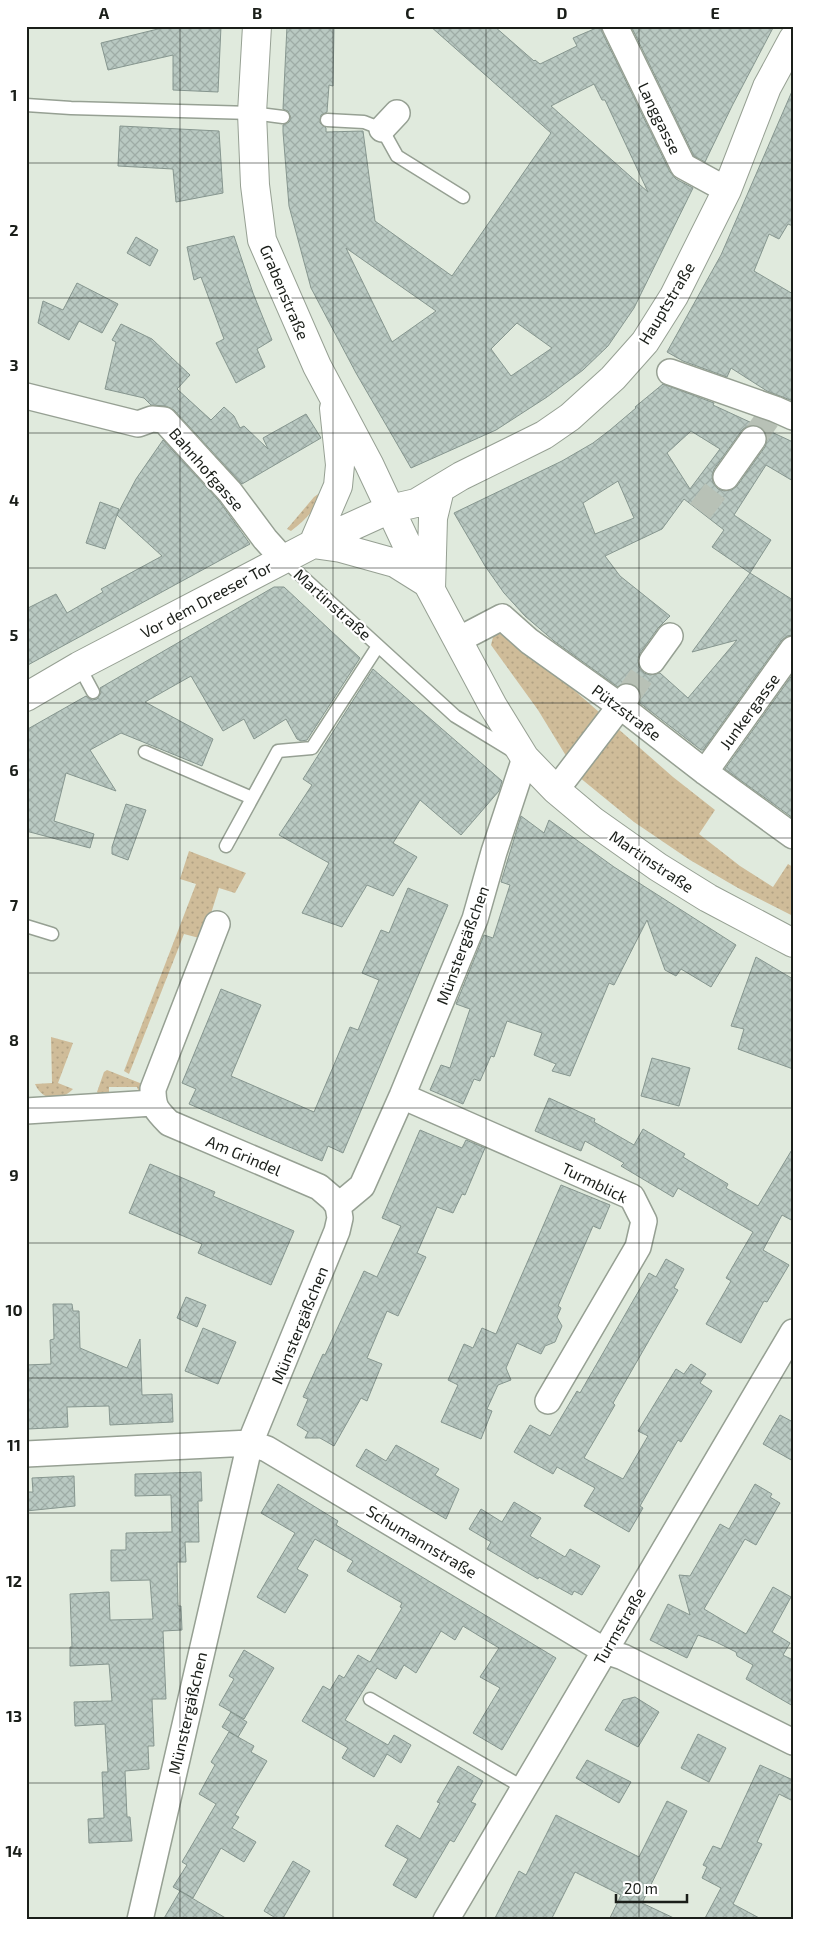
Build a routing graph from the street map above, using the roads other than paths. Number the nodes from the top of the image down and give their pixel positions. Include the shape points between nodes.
1 (257, 26) edge
2 (615, 26) edge
3 (793, 39) edge
4 (26, 105) edge
5 (252, 113) junction
6 (283, 117) dead end
7 (327, 120) dead end
8 (727, 190) junction
9 (463, 197) dead end
10 (670, 372) dead end
11 (332, 391) junction
12 (26, 396) edge
13 (779, 415) edge
14 (753, 439) tunnel mouth
15 (726, 476) tunnel mouth
16 (440, 489) junction
17 (390, 508) junction
18 (313, 544) junction
19 (283, 559) junction
20 (429, 586) junction
21 (670, 636) dead end
22 (458, 640) junction
23 (378, 646) junction
24 (793, 649) edge
25 (652, 661) tunnel mouth
26 (79, 666) junction
27 (93, 692) dead end
28 (26, 697) edge
29 (623, 702) junction
30 (145, 752) dead end
31 (525, 758) junction
32 (705, 772) junction
33 (556, 790) junction
34 (252, 798) junction
35 (793, 836) edge
36 (226, 846) dead end
37 (217, 924) dead end
38 (26, 926) edge
39 (52, 934) dead end
40 (793, 943) edge
41 (402, 1096) junction
42 (153, 1103) junction
43 (26, 1111) edge
44 (338, 1206) junction
45 (793, 1332) edge
46 (548, 1401) dead end
47 (250, 1443) junction
48 (26, 1454) edge
49 (605, 1651) junction
50 (370, 1699) dead end
51 (793, 1742) edge
52 (524, 1788) junction
53 (140, 1920) edge
54 (446, 1920) edge

1 - 5 main road, Grabenstraße
2 - 8 street, Langgasse via 683,166
3 - 8 main road, Hauptstraße via 767,87
4 - 5 lane
5 - 6 lane
5 - 11 main road, Grabenstraße via 255,184 262,240 317,366
7 - 9 lane via 389,121 398,156
8 - 16 main road, Hauptstraße via 674,296 645,342 613,378 570,417 544,435
10 - 13 street
11 - 17 main road, Grabenstraße
11 - 18 main road via 340,464 338,486
12 - 19 street, Bahnhofgasse via 138,424 152,419 164,420 230,492
14 - 15 street
16 - 17 main road, Hauptstraße via 416,503
16 - 20 main road via 434,518
17 - 18 main road, Vor dem Dreeser Tor
17 - 20 main road, Martinstraße
18 - 19 main road, Vor dem Dreeser Tor
18 - 20 main road via 341,548 395,564
19 - 23 lane, Martinstraße
19 - 26 main road, Vor dem Dreeser Tor
20 - 22 main road, Martinstraße
21 - 25 street
22 - 29 street, Pützstraße via 502,617 529,641
22 - 31 main road, Martinstraße
23 - 31 lane, Martinstraße via 455,716
23 - 34 lane via 312,748 278,751
24 - 32 street, Junkergasse
26 - 27 lane
26 - 28 main road, Vor dem Dreeser Tor
29 - 32 street, Pützstraße
29 - 33 street
30 - 34 lane
31 - 33 main road, Martinstraße
31 - 41 street, Münstergäßchen via 475,919
32 - 35 street, Pützstraße
33 - 40 main road, Martinstraße via 658,867
34 - 36 lane
37 - 42 street via 153,1089
38 - 39 lane
41 - 44 street, Münstergäßchen via 362,1186
41 - 46 street, Turmblick via 632,1197 644,1221 638,1248
42 - 43 street
42 - 44 street, Am Grindel via 169,1123 319,1188
44 - 47 street, Münstergäßchen via 337,1231
45 - 49 street, Turmstraße
47 - 48 street, Schumannstraße
47 - 49 street, Schumannstraße via 267,1449
47 - 53 street, Münstergäßchen
49 - 51 street, Schumannstraße
49 - 52 street, Turmstraße
50 - 52 lane
52 - 54 street, Turmstraße

